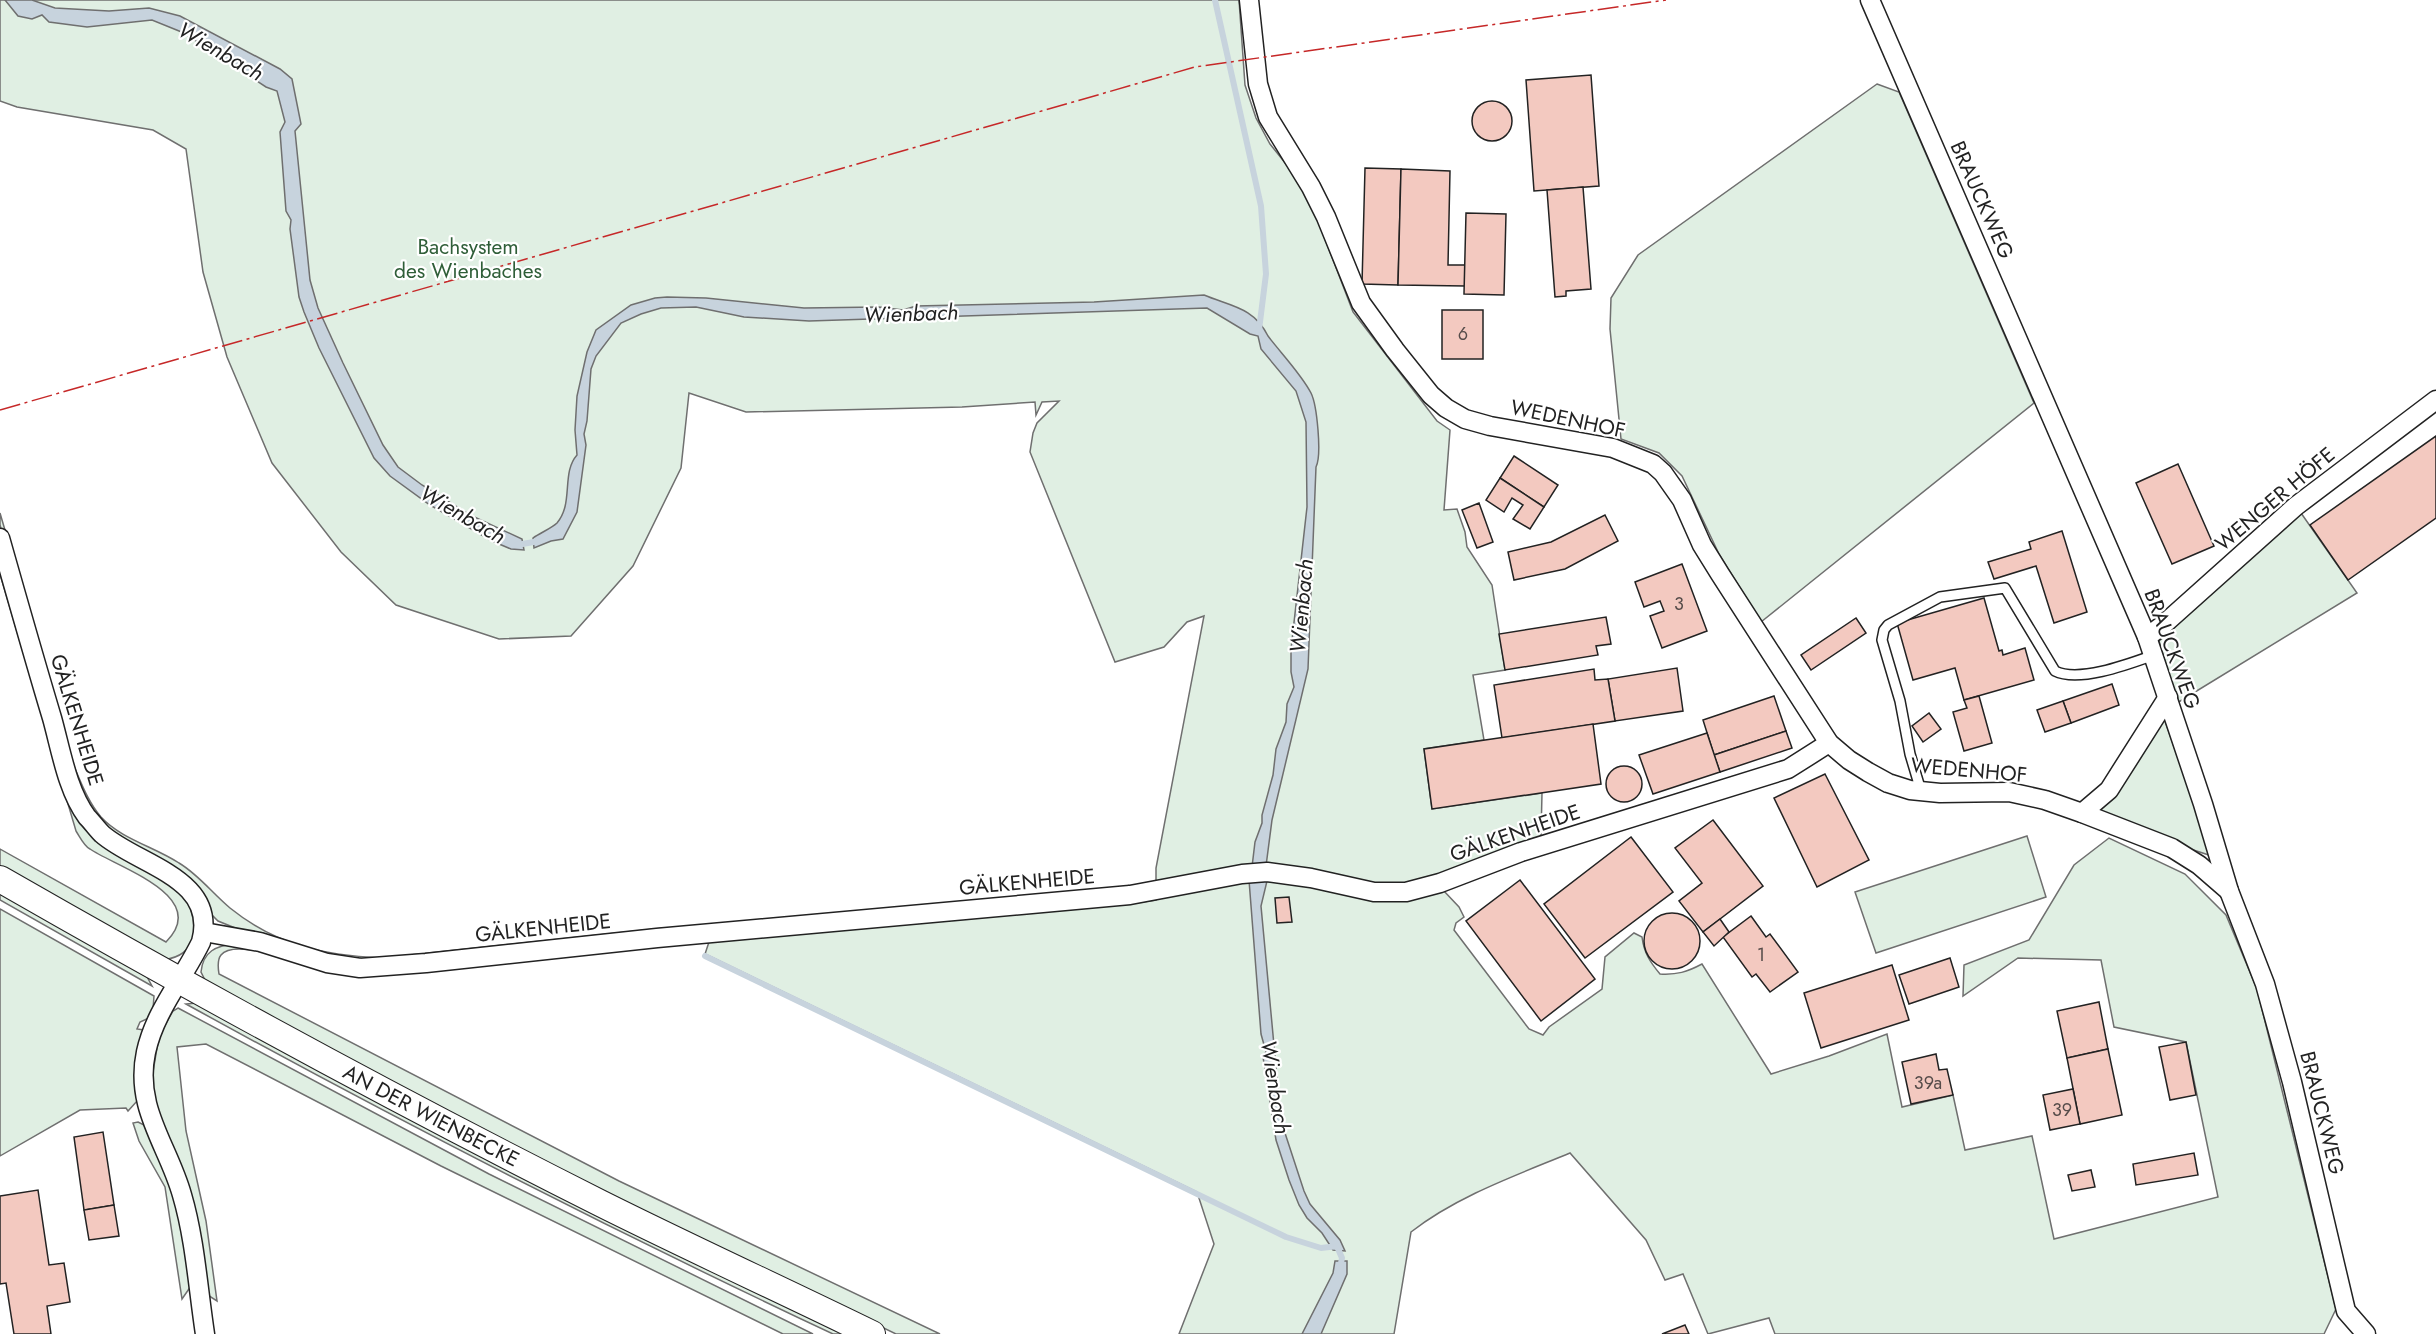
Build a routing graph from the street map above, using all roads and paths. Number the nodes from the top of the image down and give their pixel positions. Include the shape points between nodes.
1 (1249, 0) edge
2 (1870, 0) edge
3 (2436, 400) edge
4 (0, 538) edge
5 (2147, 637) junction
6 (2154, 655) junction
7 (2168, 697) junction
8 (1829, 743) junction
9 (1921, 792) junction
10 (2082, 813) junction
11 (0, 879) edge
12 (2229, 891) junction
13 (204, 932) junction
14 (179, 982) junction
15 (206, 1334) edge
16 (872, 1334) edge
17 (2366, 1334) edge

1 - 8 street, WEDENHOF via 1257,74 1269,117 1326,217 1361,303 1395,350 1431,395 1465,419 1613,448 1653,464 1663,473 1677,492 1702,545
2 - 5 street, BRAUCKWEG
3 - 5 street, WENGER HÖFE via 2296,506
4 - 13 street, GÄLKENHEIDE via 78,801 103,834 184,885 203,915
5 - 6 street, BRAUCKWEG
6 - 7 street, BRAUCKWEG
6 - 9 lane via 2109,671 2062,675 2055,671 2005,588 1940,597 1888,625 1882,640
7 - 10 street via 2109,790
7 - 12 street, BRAUCKWEG
8 - 9 street, WEDENHOF via 1888,783
8 - 13 street, GÄLKENHEIDE via 1788,769 1406,892 1374,892 1274,873 1242,874 1119,896 360,968
9 - 10 street, WEDENHOF via 2009,792
10 - 12 street, WEDENHOF via 2172,848
11 - 14 street, AN DER WIENBECKE
12 - 17 street, BRAUCKWEG via 2271,1006 2346,1311
13 - 14 street
14 - 15 street via 151,1035 144,1083 148,1112 182,1195
14 - 16 street, AN DER WIENBECKE via 601,1203

